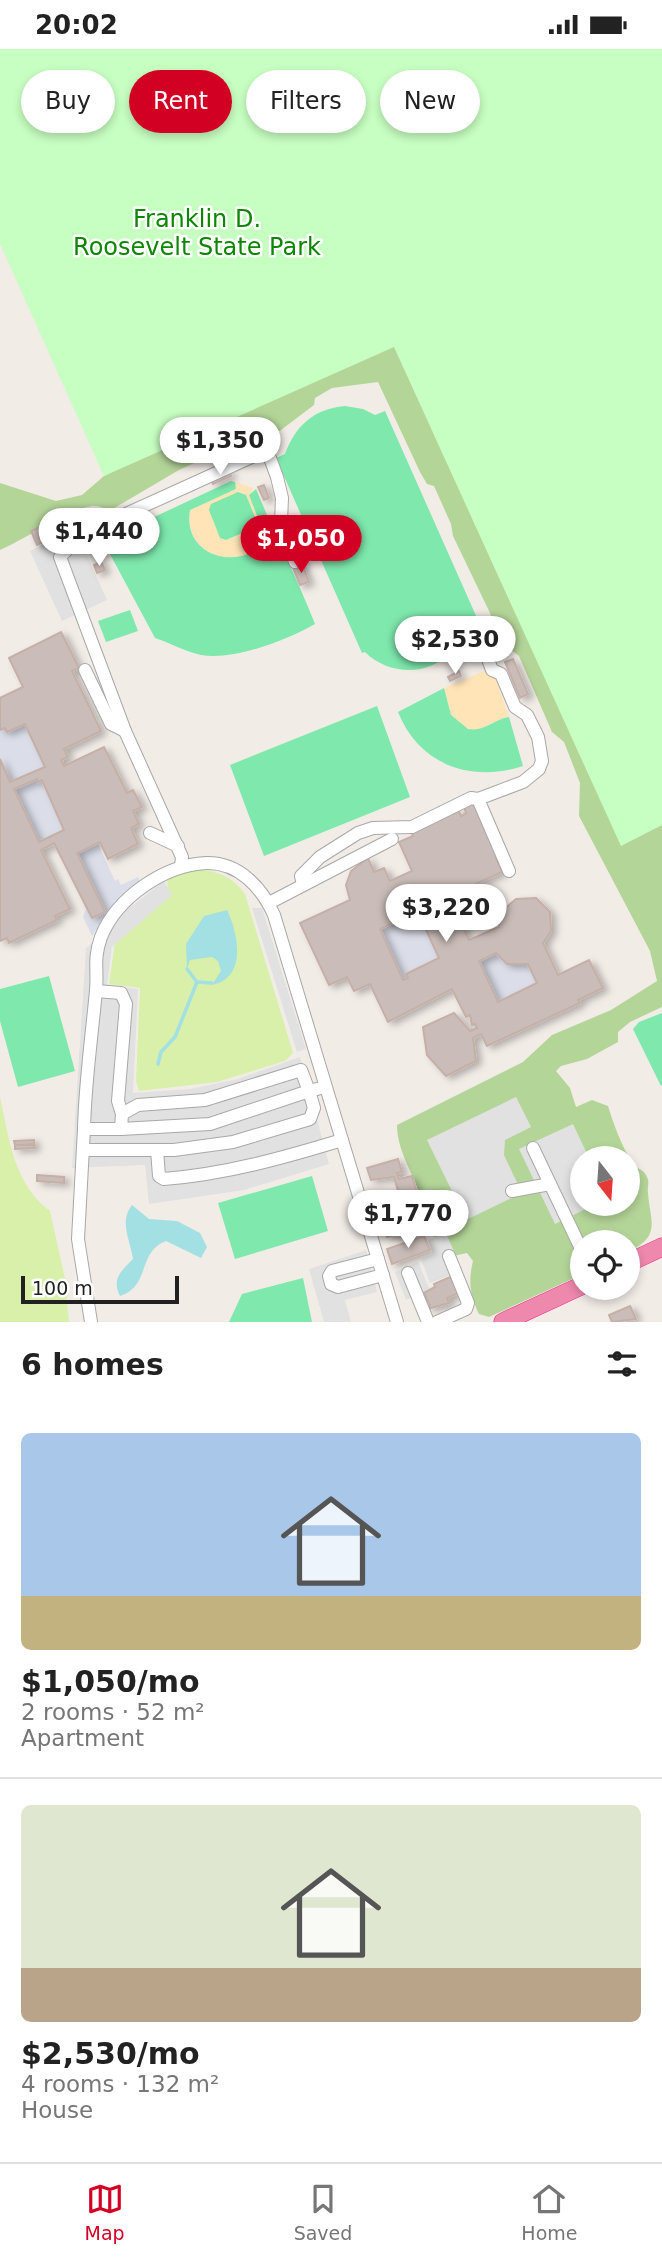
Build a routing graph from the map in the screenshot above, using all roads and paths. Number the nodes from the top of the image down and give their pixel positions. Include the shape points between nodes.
1 (295, 562) dead end
2 (483, 646) dead end
3 (85, 670) dead end
4 (125, 731) junction
5 (478, 799) junction
6 (150, 833) dead end
7 (392, 839) dead end
8 (178, 846) junction
9 (181, 867) junction
10 (509, 871) dead end
11 (303, 884) junction
12 (269, 903) junction
13 (96, 991) junction
14 (318, 1066) junction
15 (301, 1070) junction
16 (325, 1087) junction
17 (309, 1091) junction
18 (332, 1110) junction
19 (122, 1114) junction
20 (314, 1114) junction
21 (84, 1129) junction
22 (121, 1129) junction
23 (342, 1140) junction
24 (533, 1148) dead end
25 (83, 1150) junction
26 (157, 1150) junction
27 (550, 1184) junction
28 (512, 1191) dead end
29 (572, 1230) edge
30 (662, 1247) edge
31 (449, 1256) dead end
32 (640, 1257) edge
33 (378, 1259) junction
34 (408, 1273) dead end
35 (383, 1275) junction
36 (570, 1291) edge
37 (91, 1322) edge
38 (397, 1322) edge
39 (428, 1322) edge
40 (437, 1322) edge
41 (503, 1322) edge

1 - 4 lane via 281,521 278,477 267,450 82,534 60,557
2 - 5 lane via 514,707 527,715 538,737 542,761 540,769 523,782
3 - 4 lane via 111,724
4 - 8 lane
5 - 10 lane
5 - 11 lane via 471,798 412,827 358,833 320,857 300,876
6 - 8 lane
7 - 11 lane
8 - 9 lane
9 - 12 lane via 209,863 236,870 254,882
9 - 13 lane via 158,876 121,908 102,935 93,964
11 - 12 lane
12 - 14 lane
13 - 19 lane via 121,993 126,1004 118,1101
13 - 21 lane
14 - 15 lane
14 - 16 lane
15 - 17 lane
15 - 19 lane via 205,1100 138,1105
16 - 17 lane
16 - 18 lane
17 - 20 lane
17 - 22 lane via 210,1124
18 - 20 lane
18 - 23 lane
19 - 22 lane
20 - 26 lane via 233,1142
21 - 22 lane
21 - 25 lane
23 - 26 lane via 208,1176 164,1179 159,1176
23 - 33 lane
24 - 27 lane
25 - 26 lane
25 - 37 lane via 78,1239
27 - 28 lane
27 - 29 lane
30 - 32 highway
31 - 40 lane via 468,1303 466,1309
33 - 35 lane
33 - 35 lane via 332,1271 331,1284 338,1287
34 - 39 lane
35 - 38 lane
36 - 41 highway

